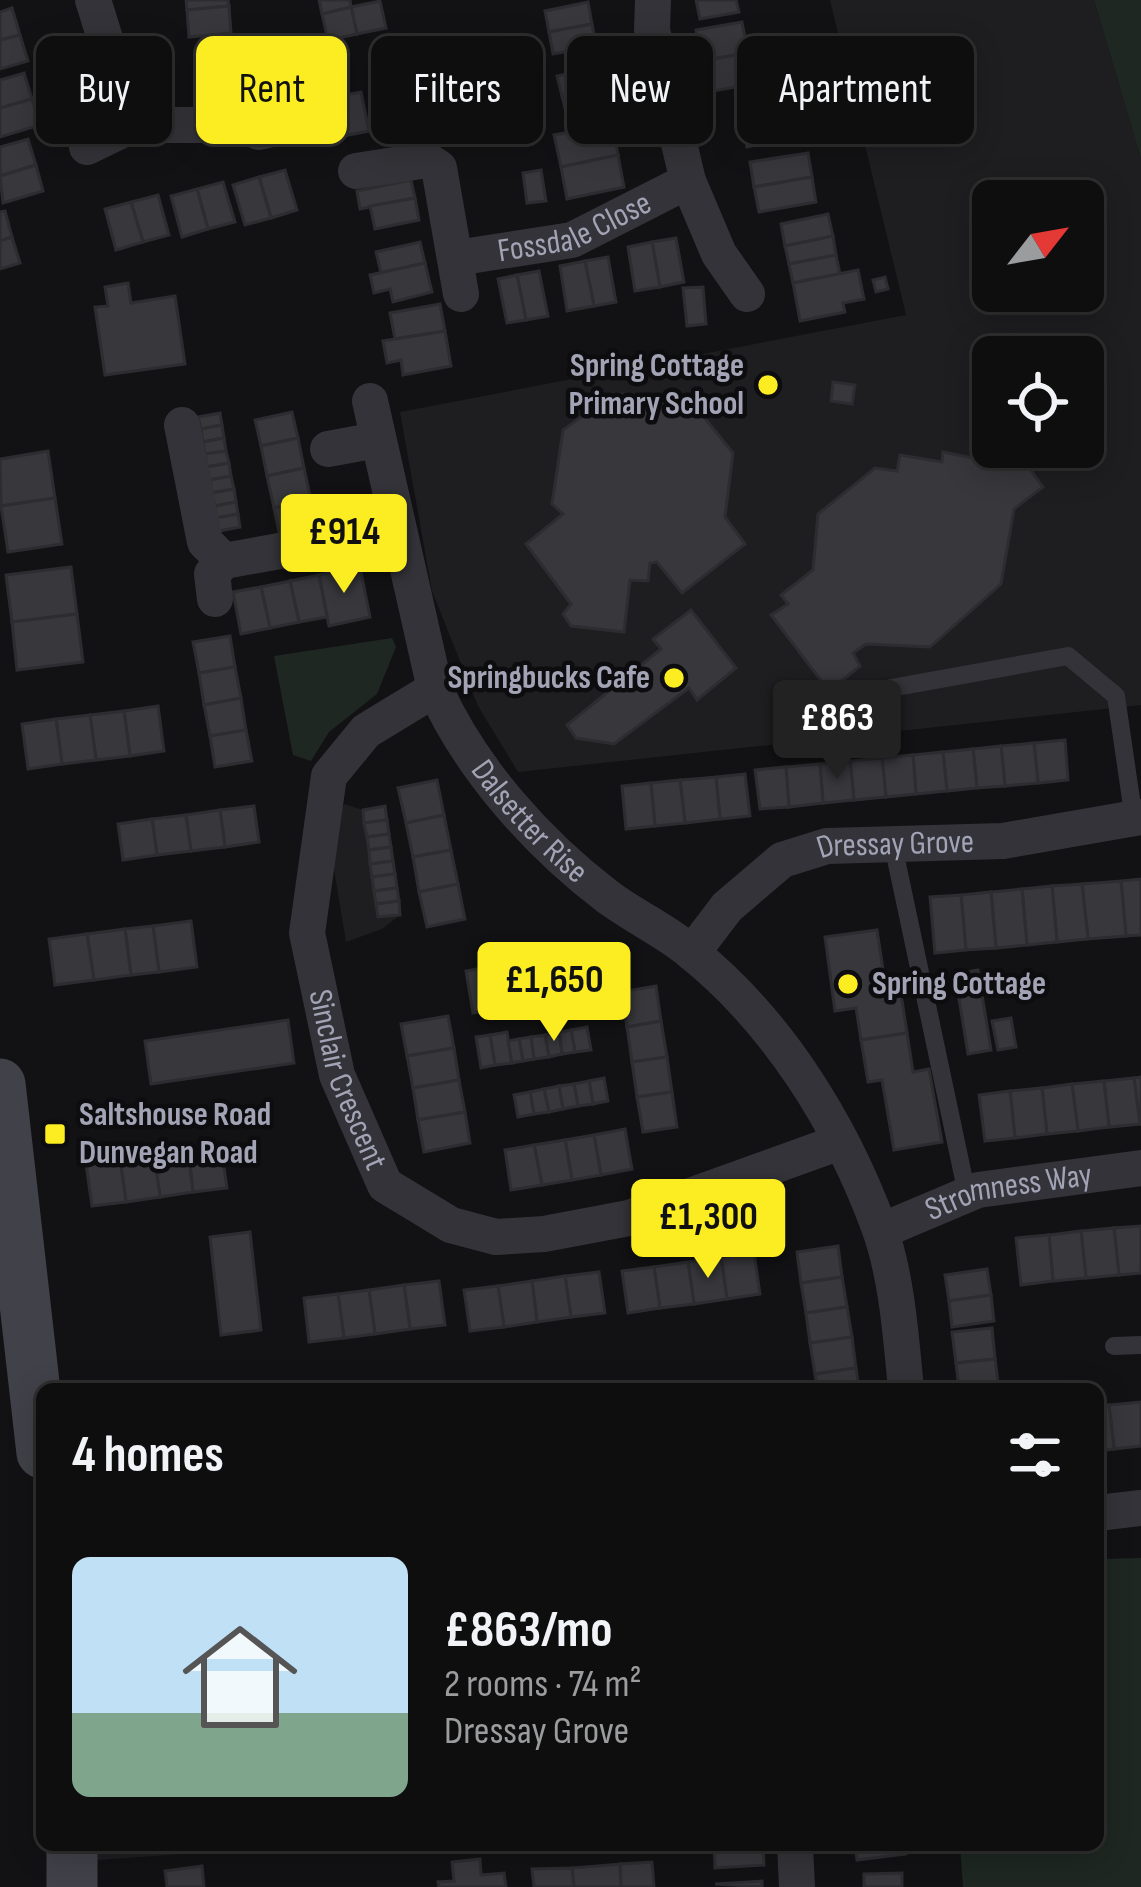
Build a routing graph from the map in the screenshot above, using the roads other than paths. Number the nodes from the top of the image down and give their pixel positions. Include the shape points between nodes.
1 (93, 0) edge
2 (653, 0) edge
3 (104, 36) edge
4 (93, 144) edge
5 (87, 147) dead end
6 (356, 171) dead end
7 (688, 181) junction
8 (747, 294) dead end
9 (370, 400) dead end
10 (182, 425) dead end
11 (377, 440) junction
12 (328, 449) dead end
13 (396, 530) junction
14 (224, 562) junction
15 (215, 599) dead end
16 (891, 688) dead end
17 (435, 689) junction
18 (1138, 818) edge
19 (893, 845) junction
20 (692, 952) junction
21 (2, 1111) edge
22 (840, 1142) junction
23 (1141, 1168) edge
24 (967, 1194) junction
25 (881, 1231) junction
26 (1141, 1345) edge
27 (1114, 1346) dead end
28 (905, 1383) edge
29 (36, 1402) edge
30 (1141, 1508) edge
31 (1104, 1513) edge
32 (72, 1851) edge
33 (795, 1851) edge
34 (72, 1887) edge
35 (797, 1887) edge

1 - 3 street
2 - 7 street, Fossdale Close via 652,30
4 - 5 street
6 - 7 street, Fossdale Close via 427,160 439,168 458,276 572,240
7 - 8 street, Fossdale Close via 719,254
9 - 11 street, Dalsetter Rise
10 - 14 street via 205,542
11 - 12 street
11 - 13 street, Dalsetter Rise
13 - 14 street
13 - 17 street, Dalsetter Rise
14 - 15 street via 212,574
16 - 18 lane via 1068,656 1116,696
17 - 20 street, Dalsetter Rise via 453,728 531,827 611,899
17 - 22 street, Sinclair Crescent via 366,731 328,776 308,933 337,1075 385,1184 451,1225 496,1237 544,1234 629,1218
18 - 19 street, Dressay Grove via 1003,841
19 - 20 street, Dressay Grove via 827,846 782,860 727,907
19 - 24 lane
20 - 22 street, Dalsetter Rise via 786,1048
21 - 29 main road
22 - 25 street, Dalsetter Rise
23 - 24 street, Stromness Way
24 - 25 street, Stromness Way
25 - 28 street, Dalsetter Rise
26 - 27 lane
30 - 31 street
32 - 34 main road
33 - 35 street

